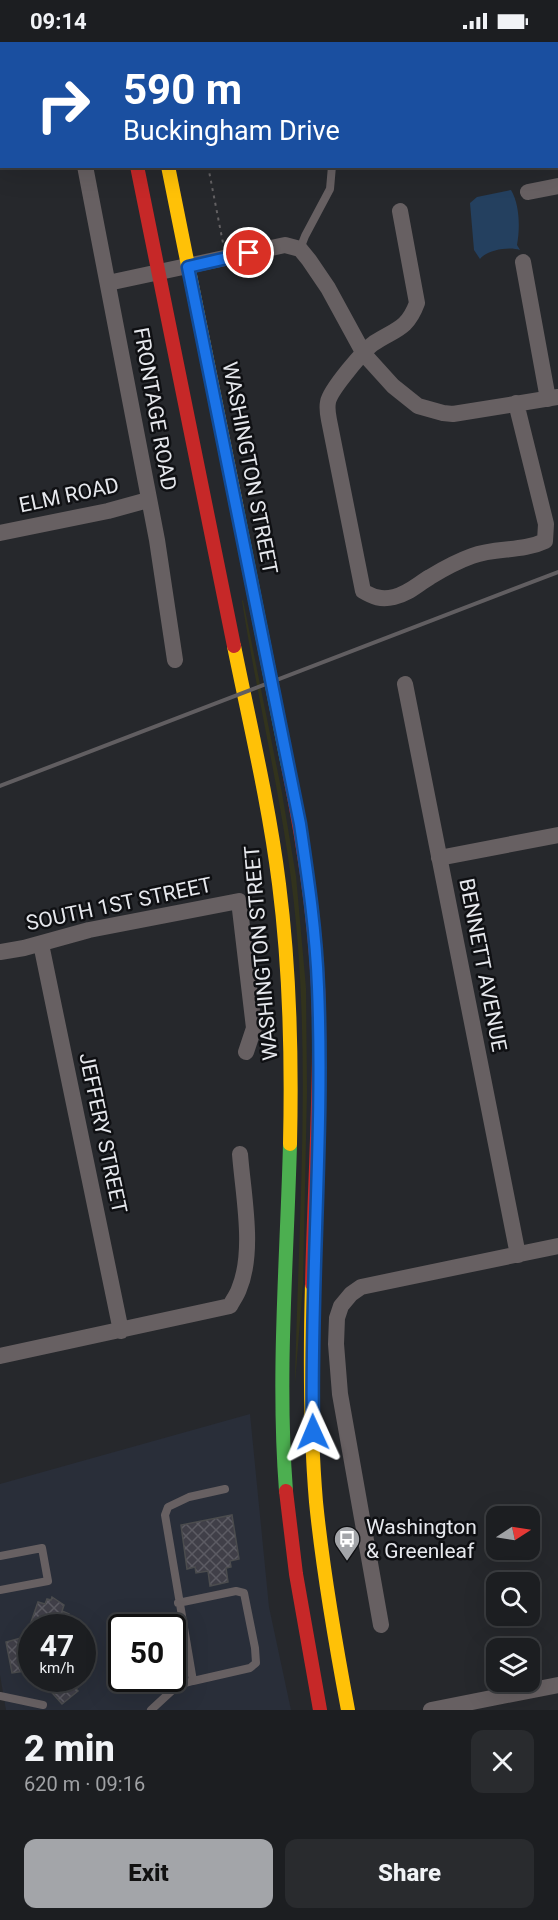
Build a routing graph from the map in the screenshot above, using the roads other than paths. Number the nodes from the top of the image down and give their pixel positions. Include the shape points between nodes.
1 (85, 168) edge
2 (137, 168) edge
3 (168, 168) edge
4 (332, 168) edge
5 (558, 186) edge
6 (528, 192) dead end
7 (400, 211) dead end
8 (300, 249) junction
9 (523, 262) dead end
10 (188, 267) junction
11 (159, 273) junction
12 (108, 284) junction
13 (364, 354) junction
14 (553, 398) edge
15 (516, 404) junction
16 (148, 500) junction
17 (0, 532) edge
18 (175, 660) dead end
19 (405, 684) dead end
20 (558, 835) edge
21 (440, 858) junction
22 (41, 944) junction
23 (0, 952) edge
24 (246, 1052) dead end
25 (240, 1154) dead end
26 (558, 1246) edge
27 (518, 1255) junction
28 (121, 1331) junction
29 (0, 1356) edge
30 (225, 1489) dead end
31 (0, 1556) edge
32 (0, 1590) edge
33 (178, 1603) junction
34 (381, 1625) dead end
35 (193, 1681) junction
36 (186, 1683) edge
37 (558, 1685) edge
38 (170, 1692) edge
39 (0, 1696) edge
40 (43, 1705) dead end
41 (151, 1710) edge
42 (320, 1710) edge
43 (348, 1710) edge
44 (431, 1710) edge

1 - 12 street, FRONTAGE ROAD
2 - 11 main road, WASHINGTON STREET
3 - 10 main road, WASHINGTON STREET
4 - 8 lane via 330,189
5 - 6 street
7 - 13 street via 417,303 406,323
8 - 10 street via 285,245
8 - 13 street via 328,288
9 - 14 street
10 - 11 street
10 - 43 main road, WASHINGTON STREET via 300,824 310,898 319,1018 314,1472 324,1578
11 - 12 street
11 - 42 main road, WASHINGTON STREET via 268,810 282,899 291,1067 284,1439 300,1610
12 - 16 street, FRONTAGE ROAD
13 - 15 street via 418,406 453,414
13 - 15 street via 328,401 359,577 363,591 375,598 413,590 429,577 472,556 532,547 545,541 546,525
14 - 15 street
16 - 17 street, ELM ROAD
16 - 18 street, FRONTAGE ROAD via 158,540
19 - 21 street, BENNETT AVENUE
20 - 21 street
21 - 27 street, BENNETT AVENUE
22 - 23 street, SOUTH 1ST STREET
22 - 24 street, SOUTH 1ST STREET via 100,928 239,901 254,1028
22 - 28 street, JEFFERY STREET
25 - 28 street via 245,1264 230,1306
26 - 27 street
27 - 34 street via 361,1287 341,1306 337,1318 339,1383
28 - 29 street
30 - 33 lane via 189,1497 168,1507 165,1515
31 - 32 lane via 42,1548 48,1581
33 - 35 lane
33 - 35 lane via 236,1591 244,1593 255,1648 256,1663 250,1668
35 - 36 lane
37 - 44 street
38 - 41 lane
39 - 40 lane

